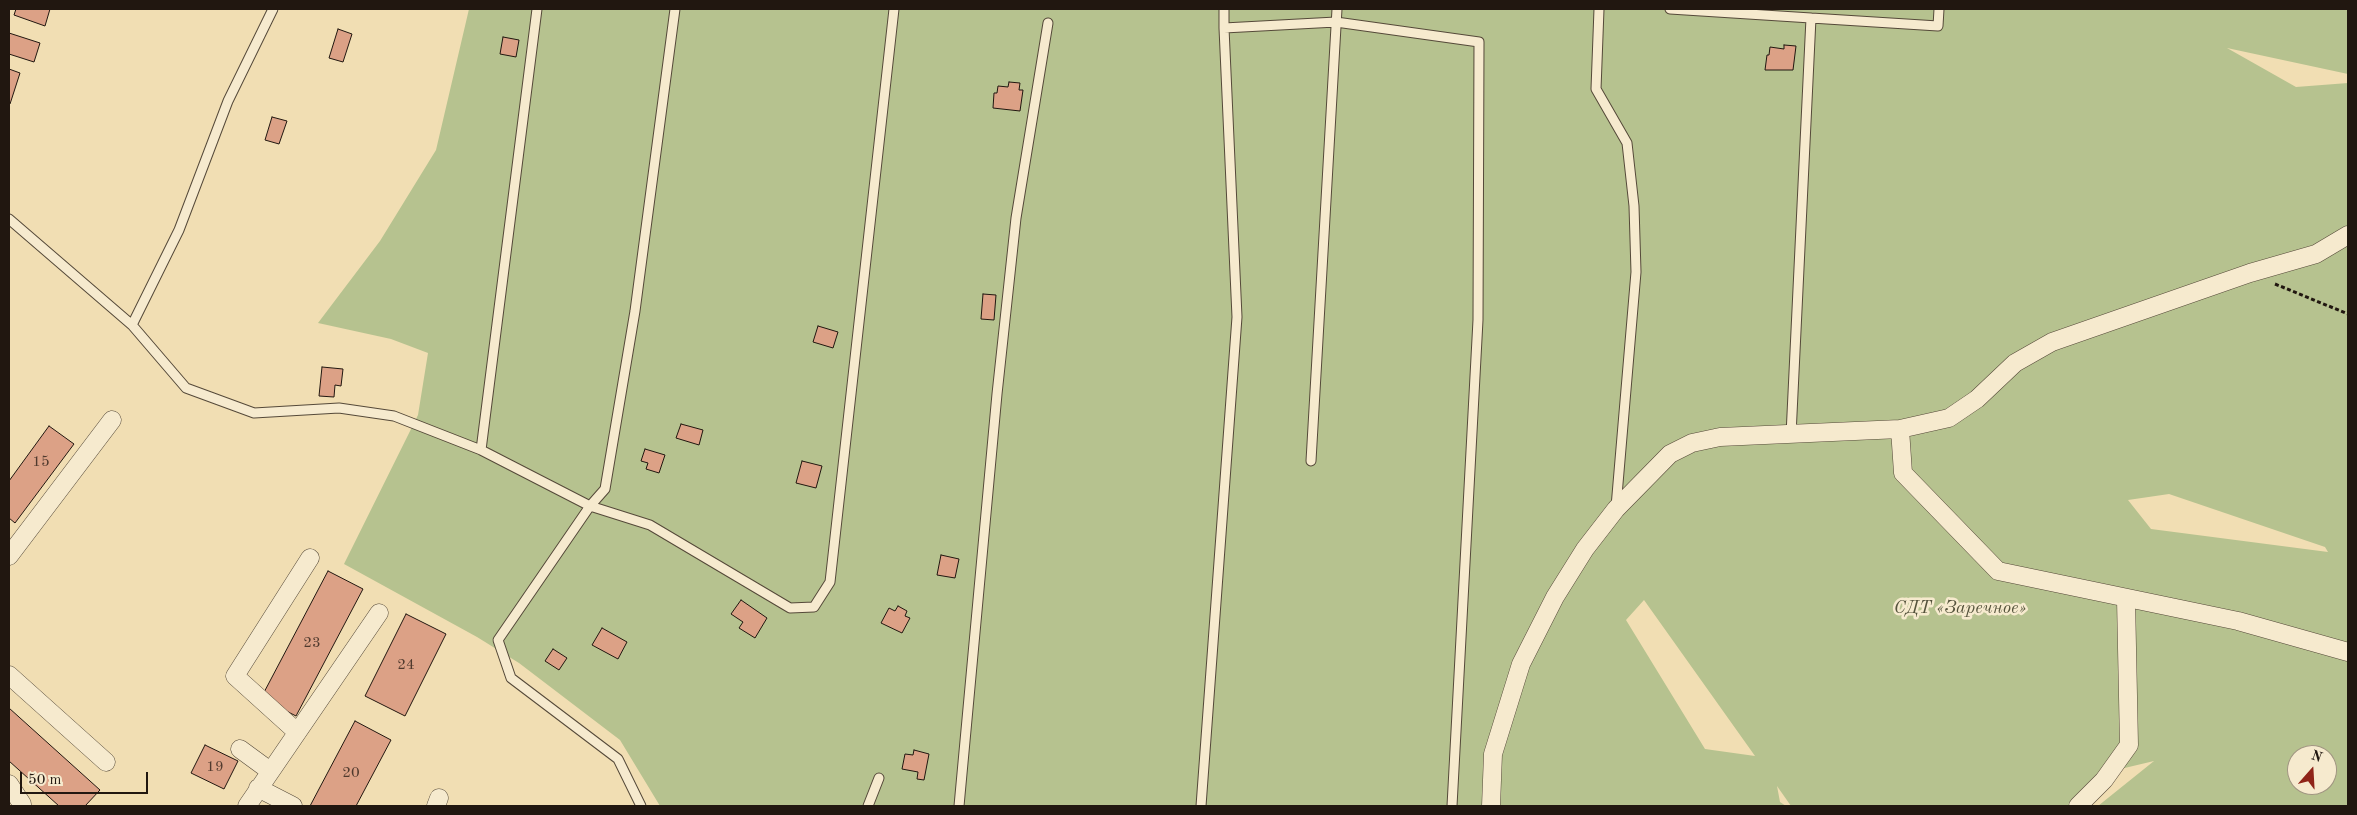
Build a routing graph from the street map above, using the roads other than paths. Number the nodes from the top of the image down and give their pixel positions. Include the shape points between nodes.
1 (273, 9) edge
2 (537, 9) edge
3 (675, 9) edge
4 (894, 9) edge
5 (1224, 9) edge
6 (1337, 9) edge
7 (1599, 9) edge
8 (1670, 9) edge
9 (1939, 9) edge
10 (1768, 11) edge
11 (1811, 18) junction
12 (1336, 22) junction
13 (1048, 23) dead end
14 (1224, 28) junction
15 (9, 219) edge
16 (2348, 234) edge
17 (132, 325) junction
18 (112, 420) dead end
19 (1900, 429) junction
20 (1790, 435) junction
21 (481, 450) junction
22 (1311, 460) dead end
23 (590, 506) junction
24 (1616, 509) junction
25 (9, 556) edge
26 (310, 558) dead end
27 (2126, 599) junction
28 (379, 613) dead end
29 (2348, 652) edge
30 (9, 675) edge
31 (297, 732) junction
32 (240, 749) dead end
33 (106, 762) dead end
34 (270, 771) junction
35 (879, 778) dead end
36 (9, 784) edge
37 (258, 788) junction
38 (22, 806) edge
39 (247, 806) edge
40 (293, 806) edge
41 (641, 806) edge
42 (868, 806) edge
43 (959, 806) edge
44 (1201, 806) edge
45 (1452, 806) edge
46 (1491, 806) edge
47 (2078, 806) edge

1 - 17 lane via 228,101 179,230
2 - 21 lane
3 - 23 lane via 635,311 605,489
4 - 23 lane via 830,582 814,607 790,608 650,525
5 - 14 lane
6 - 12 lane
7 - 24 lane via 1596,89 1627,143 1636,272
8 - 10 lane
9 - 11 lane via 1938,26
10 - 11 lane
11 - 20 lane
12 - 14 lane
12 - 22 lane
12 - 45 lane via 1479,42 1478,320
13 - 43 lane via 1015,227
14 - 44 lane via 1237,317
15 - 17 lane
16 - 19 street via 2316,254 2250,273 2052,342 2015,363 1977,399 1949,418
17 - 21 lane via 186,388 254,413 339,408 394,416
18 - 25 street
19 - 20 street
19 - 27 street via 1903,474 1998,571
20 - 24 street via 1720,437 1692,443 1670,454
21 - 23 lane
23 - 41 lane via 498,640 511,678 618,759
24 - 46 street via 1585,549 1555,597 1521,664 1493,754
26 - 31 street via 235,676
27 - 29 street via 2238,621
27 - 47 street via 2129,745 2104,780
28 - 31 street
30 - 33 street
31 - 34 street
32 - 34 street
34 - 37 street
35 - 42 lane
36 - 38 street
37 - 39 street
37 - 40 street

